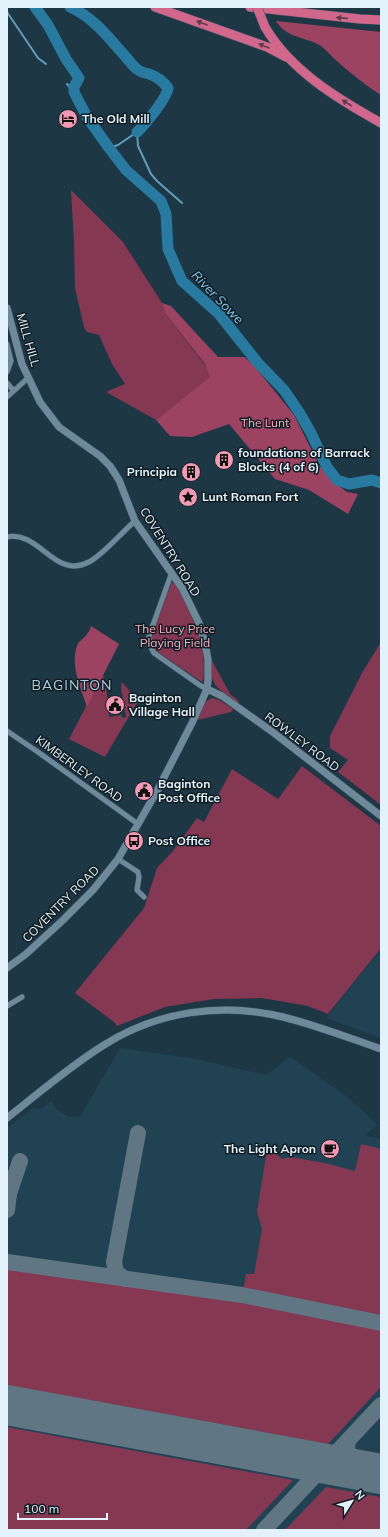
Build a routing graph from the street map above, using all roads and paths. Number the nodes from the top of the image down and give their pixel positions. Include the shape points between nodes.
1 (155, 7) edge
2 (250, 7) edge
3 (257, 7) edge
4 (381, 20) edge
5 (288, 58) junction
6 (381, 123) edge
7 (7, 308) edge
8 (7, 344) edge
9 (7, 372) edge
10 (28, 378) junction
11 (7, 383) edge
12 (13, 390) junction
13 (7, 397) edge
14 (135, 522) junction
15 (7, 537) edge
16 (172, 572) junction
17 (208, 689) junction
18 (7, 731) edge
19 (381, 816) edge
20 (138, 824) junction
21 (118, 859) junction
22 (144, 897) dead end
23 (7, 968) edge
24 (22, 997) dead end
25 (7, 1006) edge
26 (381, 1049) edge
27 (7, 1118) edge

5 -> 1 highway via 267,47
4 -> 2 highway
3 - 5 highway, bridge via 265,27
6 -> 5 highway via 341,99
7 - 10 street, MILL HILL
8 - 9 street, MILL HILL via 11,361
10 - 12 street
10 - 14 street, COVENTRY ROAD via 40,402 60,427 110,466 119,480
11 - 12 street
12 - 13 street
14 - 15 street via 92,560 75,566 65,565 21,537
14 - 16 street, COVENTRY ROAD
16 - 17 street, COVENTRY ROAD via 196,617 205,643
16 - 17 street via 149,636 149,644 154,653
17 - 19 street, ROWLEY ROAD via 274,733
17 - 20 street, COVENTRY ROAD
18 - 20 street, KIMBERLEY ROAD
20 - 21 street, COVENTRY ROAD
21 - 22 street via 138,872 137,890
21 - 23 street, COVENTRY ROAD via 93,890 66,917
24 - 25 street
26 - 27 street via 290,1019 263,1013 230,1010 191,1012 151,1022 124,1033 80,1061

